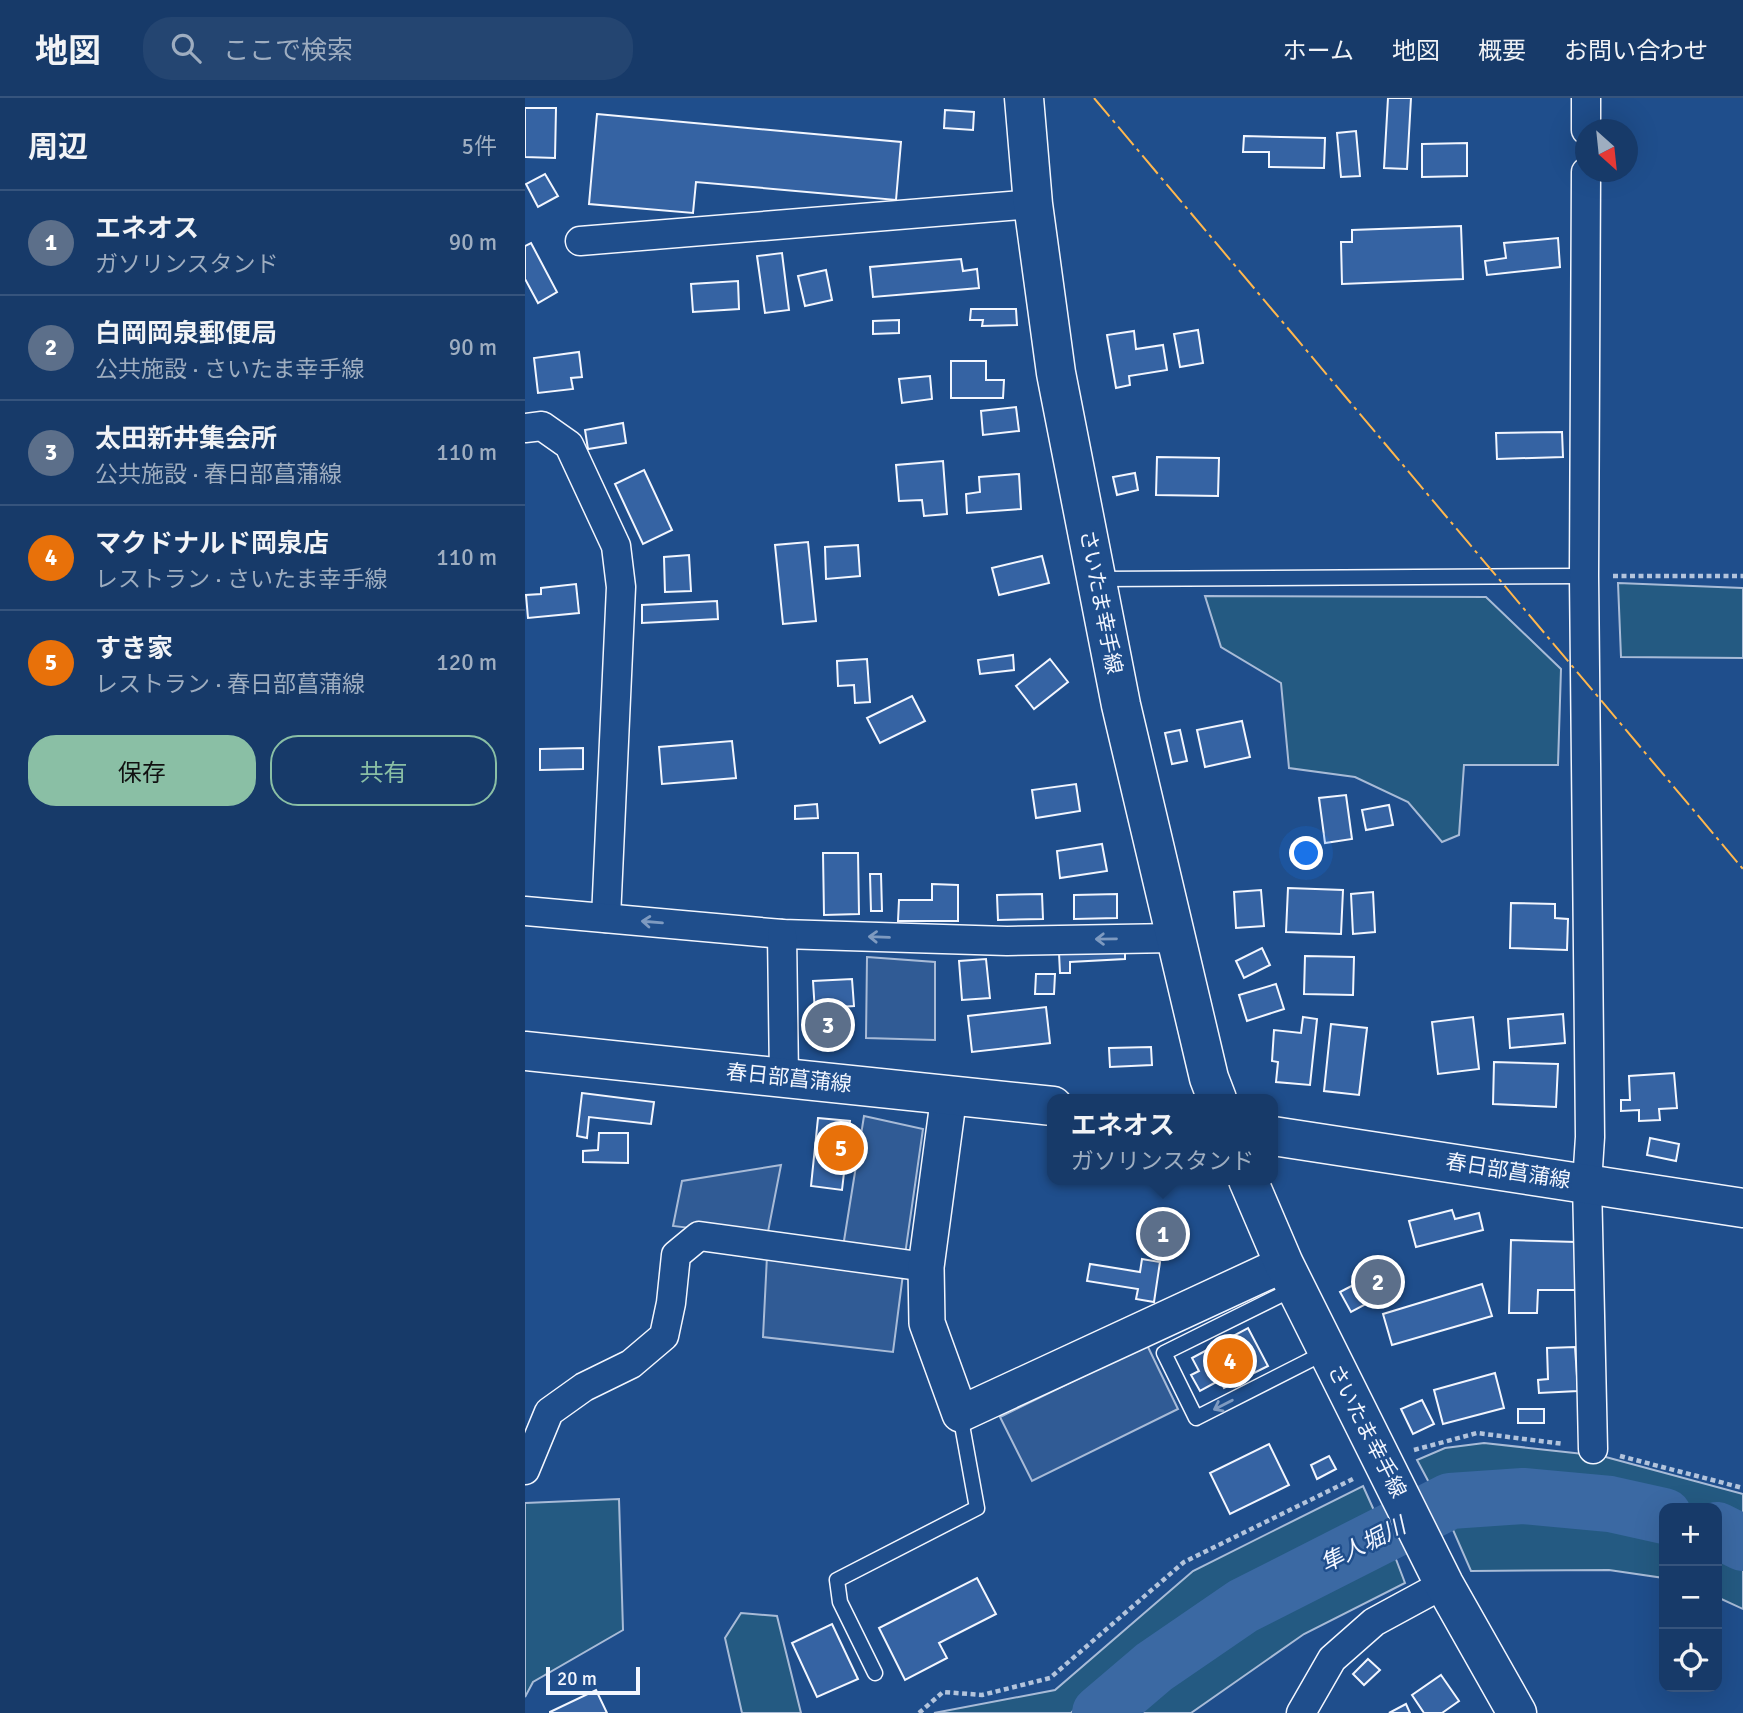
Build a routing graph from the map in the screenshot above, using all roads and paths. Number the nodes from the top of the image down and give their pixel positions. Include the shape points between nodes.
1 (1024, 98) edge
2 (1586, 98) edge
3 (1586, 119) edge
4 (1586, 182) edge
5 (1033, 204) junction
6 (580, 241) dead end
7 (525, 428) edge
8 (1584, 576) junction
9 (1743, 576) edge
10 (1096, 579) junction
11 (525, 911) edge
12 (606, 918) junction
13 (782, 934) junction
14 (1174, 938) junction
15 (525, 1051) edge
16 (784, 1077) junction
17 (1215, 1094) edge
18 (949, 1095) junction
19 (1047, 1105) edge
20 (1278, 1137) edge
21 (1587, 1183) junction
22 (1250, 1185) edge
23 (1743, 1208) edge
24 (926, 1267) junction
25 (1289, 1276) junction
26 (1327, 1352) junction
27 (960, 1414) junction
28 (1593, 1449) dead end
29 (1384, 1464) junction
30 (525, 1470) edge
31 (1444, 1584) junction
32 (875, 1672) dead end
33 (919, 1713) edge
34 (1301, 1713) edge
35 (1517, 1713) edge

1 - 5 main road, さいたま幸手線
2 - 3 street
4 - 8 street
5 - 6 street
5 - 10 main road, さいたま幸手線 via 1056,373
7 - 12 street via 542,426 569,445 616,546 621,587
8 - 9 path
8 - 10 lane
8 - 21 street
10 - 14 main road, さいたま幸手線
11 - 12 street
13 -> 12 street
14 -> 13 street via 1007,941
13 - 16 street
14 - 17 main road, さいたま幸手線
15 - 16 main road, 春日部菖蒲線
16 - 18 main road, 春日部菖蒲線
18 - 19 main road, 春日部菖蒲線
18 - 24 street
20 - 21 main road, 春日部菖蒲線
21 - 23 main road, 春日部菖蒲線
21 - 28 street
22 - 25 main road, さいたま幸手線
24 - 27 street via 927,1323
24 - 30 street via 699,1236 676,1255 664,1336 631,1364 584,1387 549,1412
25 - 26 main road, さいたま幸手線
26 -> 25 lane via 1196,1418 1164,1353
25 - 27 street
26 - 29 main road, さいたま幸手線
27 - 32 lane via 977,1508 837,1580 840,1602
29 - 31 main road, さいたま幸手線
29 - 33 path via 1184,1562 1050,1678 982,1695 943,1692
31 - 34 street via 1374,1622 1332,1659
31 - 35 main road, さいたま幸手線

